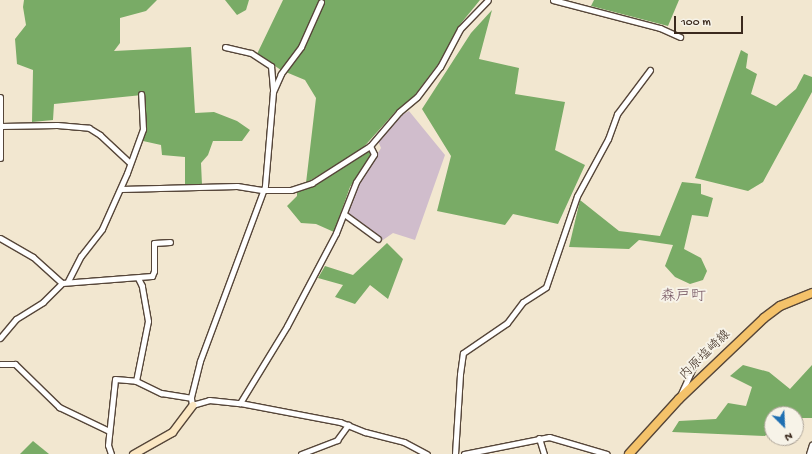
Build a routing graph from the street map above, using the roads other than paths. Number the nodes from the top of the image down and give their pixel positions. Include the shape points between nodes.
1 (488, 0) edge
2 (553, 0) edge
3 (321, 2) dead end
4 (680, 37) dead end
5 (225, 47) dead end
6 (650, 70) dead end
7 (273, 92) junction
8 (141, 94) dead end
9 (0, 96) edge
10 (1, 126) edge
11 (370, 146) junction
12 (0, 158) edge
13 (130, 164) junction
14 (121, 189) junction
15 (262, 190) junction
16 (344, 214) junction
17 (0, 238) edge
18 (378, 239) dead end
19 (170, 242) dead end
20 (138, 278) junction
21 (68, 281) junction
22 (62, 283) junction
23 (812, 293) edge
24 (0, 338) edge
25 (696, 361) dead end
26 (0, 364) edge
27 (136, 381) junction
28 (679, 399) junction
29 (191, 402) junction
30 (240, 403) junction
31 (348, 425) junction
32 (109, 431) junction
33 (539, 438) junction
34 (812, 444) edge
35 (111, 454) edge
36 (133, 454) edge
37 (302, 454) edge
38 (427, 454) edge
39 (455, 454) edge
40 (464, 454) edge
41 (544, 454) edge
42 (607, 454) edge
43 (629, 454) edge
44 (809, 454) edge

1 - 11 street via 460,29 440,67 423,91 399,112
2 - 4 street via 660,28
3 - 7 street via 301,47 281,74
5 - 7 street via 251,53 271,66
6 - 39 street via 617,114 608,139 577,196 546,287 519,306 507,323 464,353 460,367
7 - 15 street via 265,186
8 - 13 street via 143,129
9 - 10 street
10 - 12 street
10 - 13 street via 57,125 89,128
11 - 15 street via 308,185 291,190
11 - 16 street via 374,154 356,182
13 - 14 street
14 - 15 street via 237,186
14 - 21 street via 102,229 81,256
15 - 29 street via 245,245 200,361
16 - 18 street
16 - 30 street via 287,326
17 - 22 street via 33,257
19 - 20 street via 154,243 154,274
20 - 21 street
20 - 27 street via 142,286 148,321
21 - 22 street
22 - 24 street via 50,296 16,319
23 - 28 main road, 内原塩崎線 via 780,306 764,318
25 - 28 street
26 - 32 street via 15,364 59,407
27 - 29 street
27 - 32 street via 115,379
28 - 43 main road, 内原塩崎線
29 - 30 street via 209,400
29 - 36 street via 172,432
30 - 31 street
31 - 37 street via 337,440
31 - 38 street via 404,442
32 - 35 street via 108,445
33 - 40 street
33 - 41 street
33 - 42 street via 557,438
34 - 44 street

